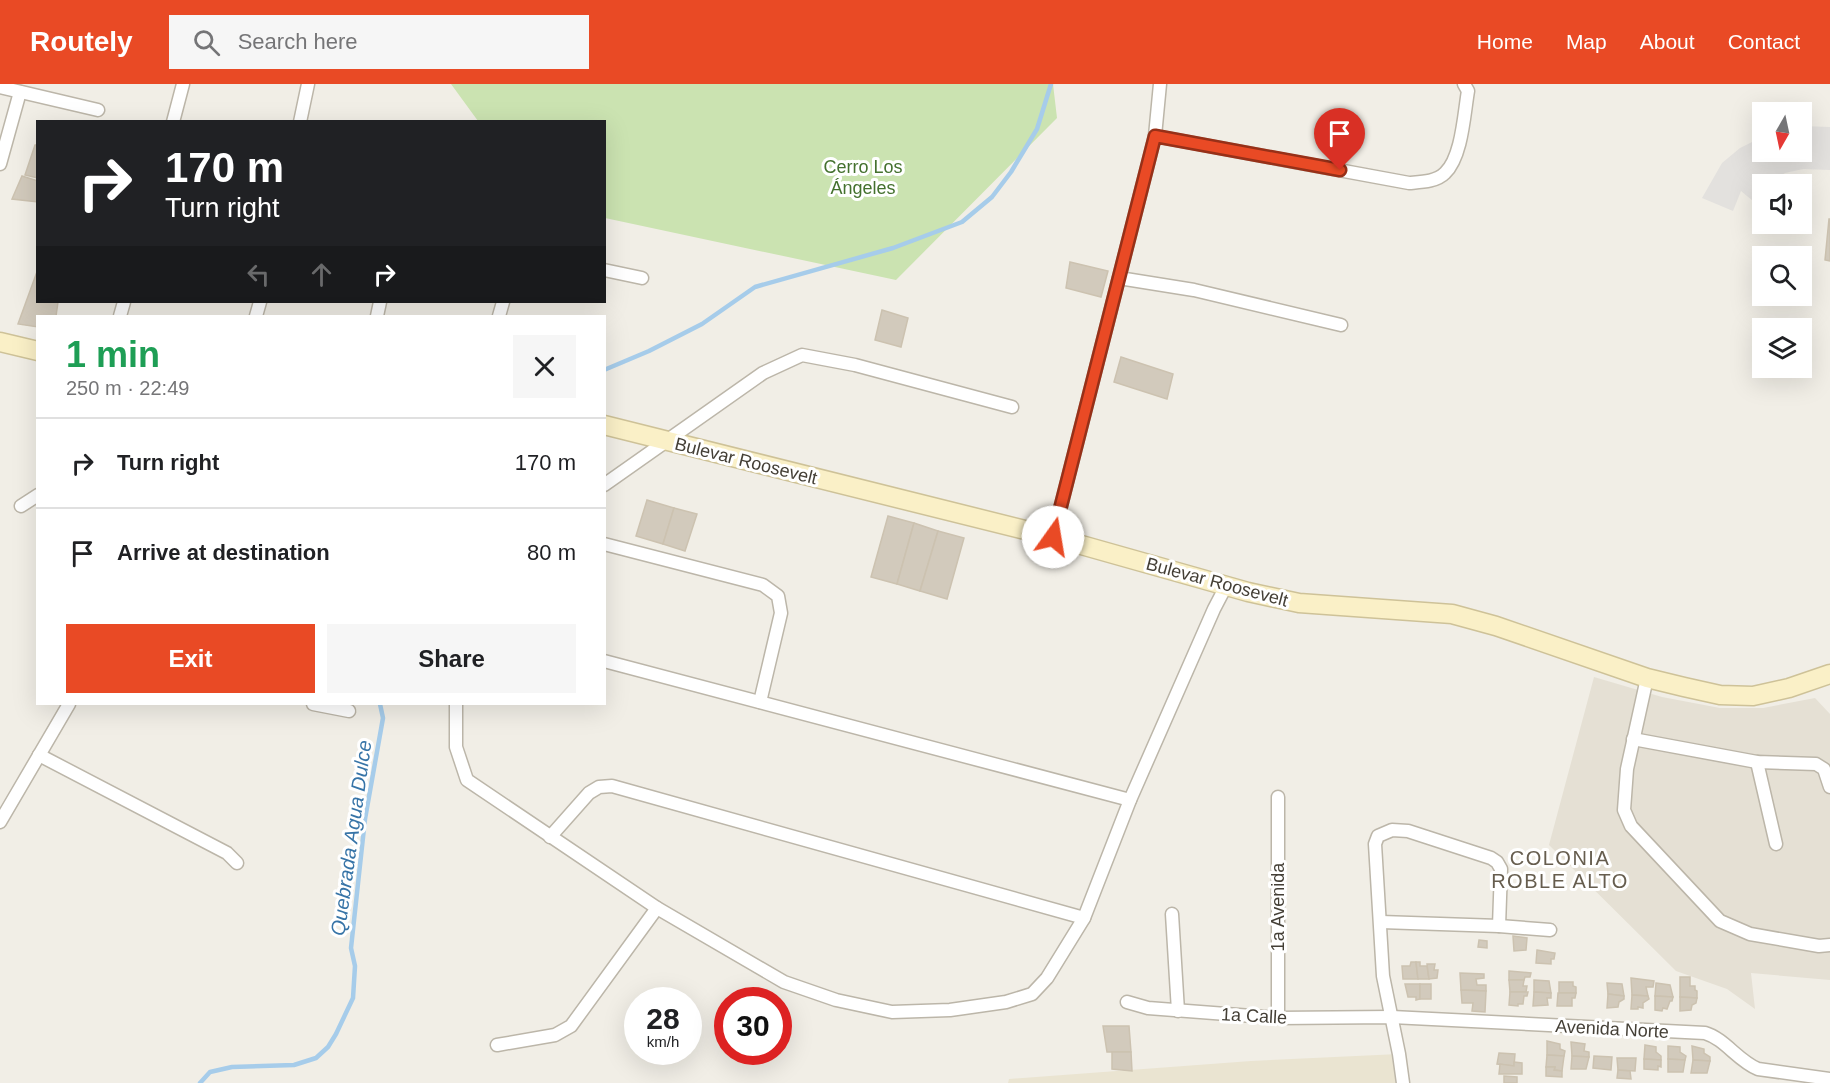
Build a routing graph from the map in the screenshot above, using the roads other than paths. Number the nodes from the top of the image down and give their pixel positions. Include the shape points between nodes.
1 (183, 84) edge
2 (308, 84) edge
3 (1160, 84) edge
4 (1464, 84) edge
5 (0, 87) edge
6 (20, 92) junction
7 (98, 110) dead end
8 (174, 120) edge
9 (300, 120) edge
10 (1155, 136) junction
11 (0, 164) edge
12 (606, 270) edge
13 (642, 278) dead end
14 (1119, 278) junction
15 (1341, 325) dead end
16 (0, 342) edge
17 (36, 351) edge
18 (1012, 407) dead end
19 (606, 426) edge
20 (665, 441) junction
21 (606, 484) edge
22 (36, 496) edge
23 (21, 507) dead end
24 (1053, 537) junction
25 (606, 545) edge
26 (1226, 586) junction
27 (606, 662) edge
28 (1830, 674) edge
29 (1647, 678) junction
30 (760, 702) junction
31 (68, 705) edge
32 (318, 705) edge
33 (456, 705) edge
34 (349, 711) dead end
35 (1633, 739) junction
36 (39, 754) junction
37 (1757, 762) junction
38 (1830, 787) edge
39 (1278, 797) dead end
40 (1130, 800) junction
41 (0, 822) edge
42 (550, 837) junction
43 (1776, 844) dead end
44 (237, 863) dead end
45 (657, 908) junction
46 (1172, 914) dead end
47 (1084, 918) junction
48 (1381, 922) junction
49 (1499, 926) junction
50 (1550, 930) dead end
51 (1830, 945) edge
52 (1127, 1002) dead end
53 (1178, 1011) junction
54 (1387, 1017) junction
55 (1278, 1018) junction
56 (497, 1045) dead end
57 (1830, 1079) edge
58 (1403, 1083) edge

1 - 8 street
2 - 9 street
3 - 10 street
4 - 10 street via 1468,92 1456,159 1444,174 1428,181 1409,183
5 - 6 street
6 - 7 street
6 - 11 street
10 - 14 street
12 - 13 street
14 - 15 street via 1194,290
14 - 24 street
16 - 17 main road
18 - 20 street via 855,365 802,355 763,373
19 - 20 main road, Bulevar Roosevelt
20 - 21 street
20 - 24 main road, Bulevar Roosevelt
22 - 23 street
24 - 26 main road, Bulevar Roosevelt
25 - 30 street via 763,585 778,596 781,613
26 - 29 main road, Bulevar Roosevelt via 1299,603 1452,614
26 - 40 street
27 - 30 street
28 - 29 main road, Bulevar Roosevelt via 1753,696 1720,695
29 - 35 street
30 - 40 street
31 - 36 street
32 - 34 street
33 - 42 street via 456,747 467,780
35 - 37 street
35 - 51 street via 1626,769 1624,810 1631,826 1720,921 1750,934
36 - 41 street
36 - 44 street via 227,853
37 - 38 street via 1816,764 1824,770
37 - 43 street
39 - 55 street, 1a Avenida
40 - 47 street
42 - 45 street
42 - 47 street via 589,793 612,786
45 - 47 street via 784,982 836,1000 892,1012 950,1010 1006,1002 1032,993 1047,978
45 - 56 street via 572,1026 555,1035
46 - 53 street
48 - 49 street
48 - 49 street via 1375,844 1378,836 1392,830 1408,831 1497,862 1501,869
48 - 54 street
49 - 50 street
52 - 53 street, 1a Calle
53 - 55 street, 1a Calle
54 - 55 street, 1a Calle
54 - 57 street, Avenida Norte via 1705,1034 1758,1070
54 - 58 street via 1400,1054

